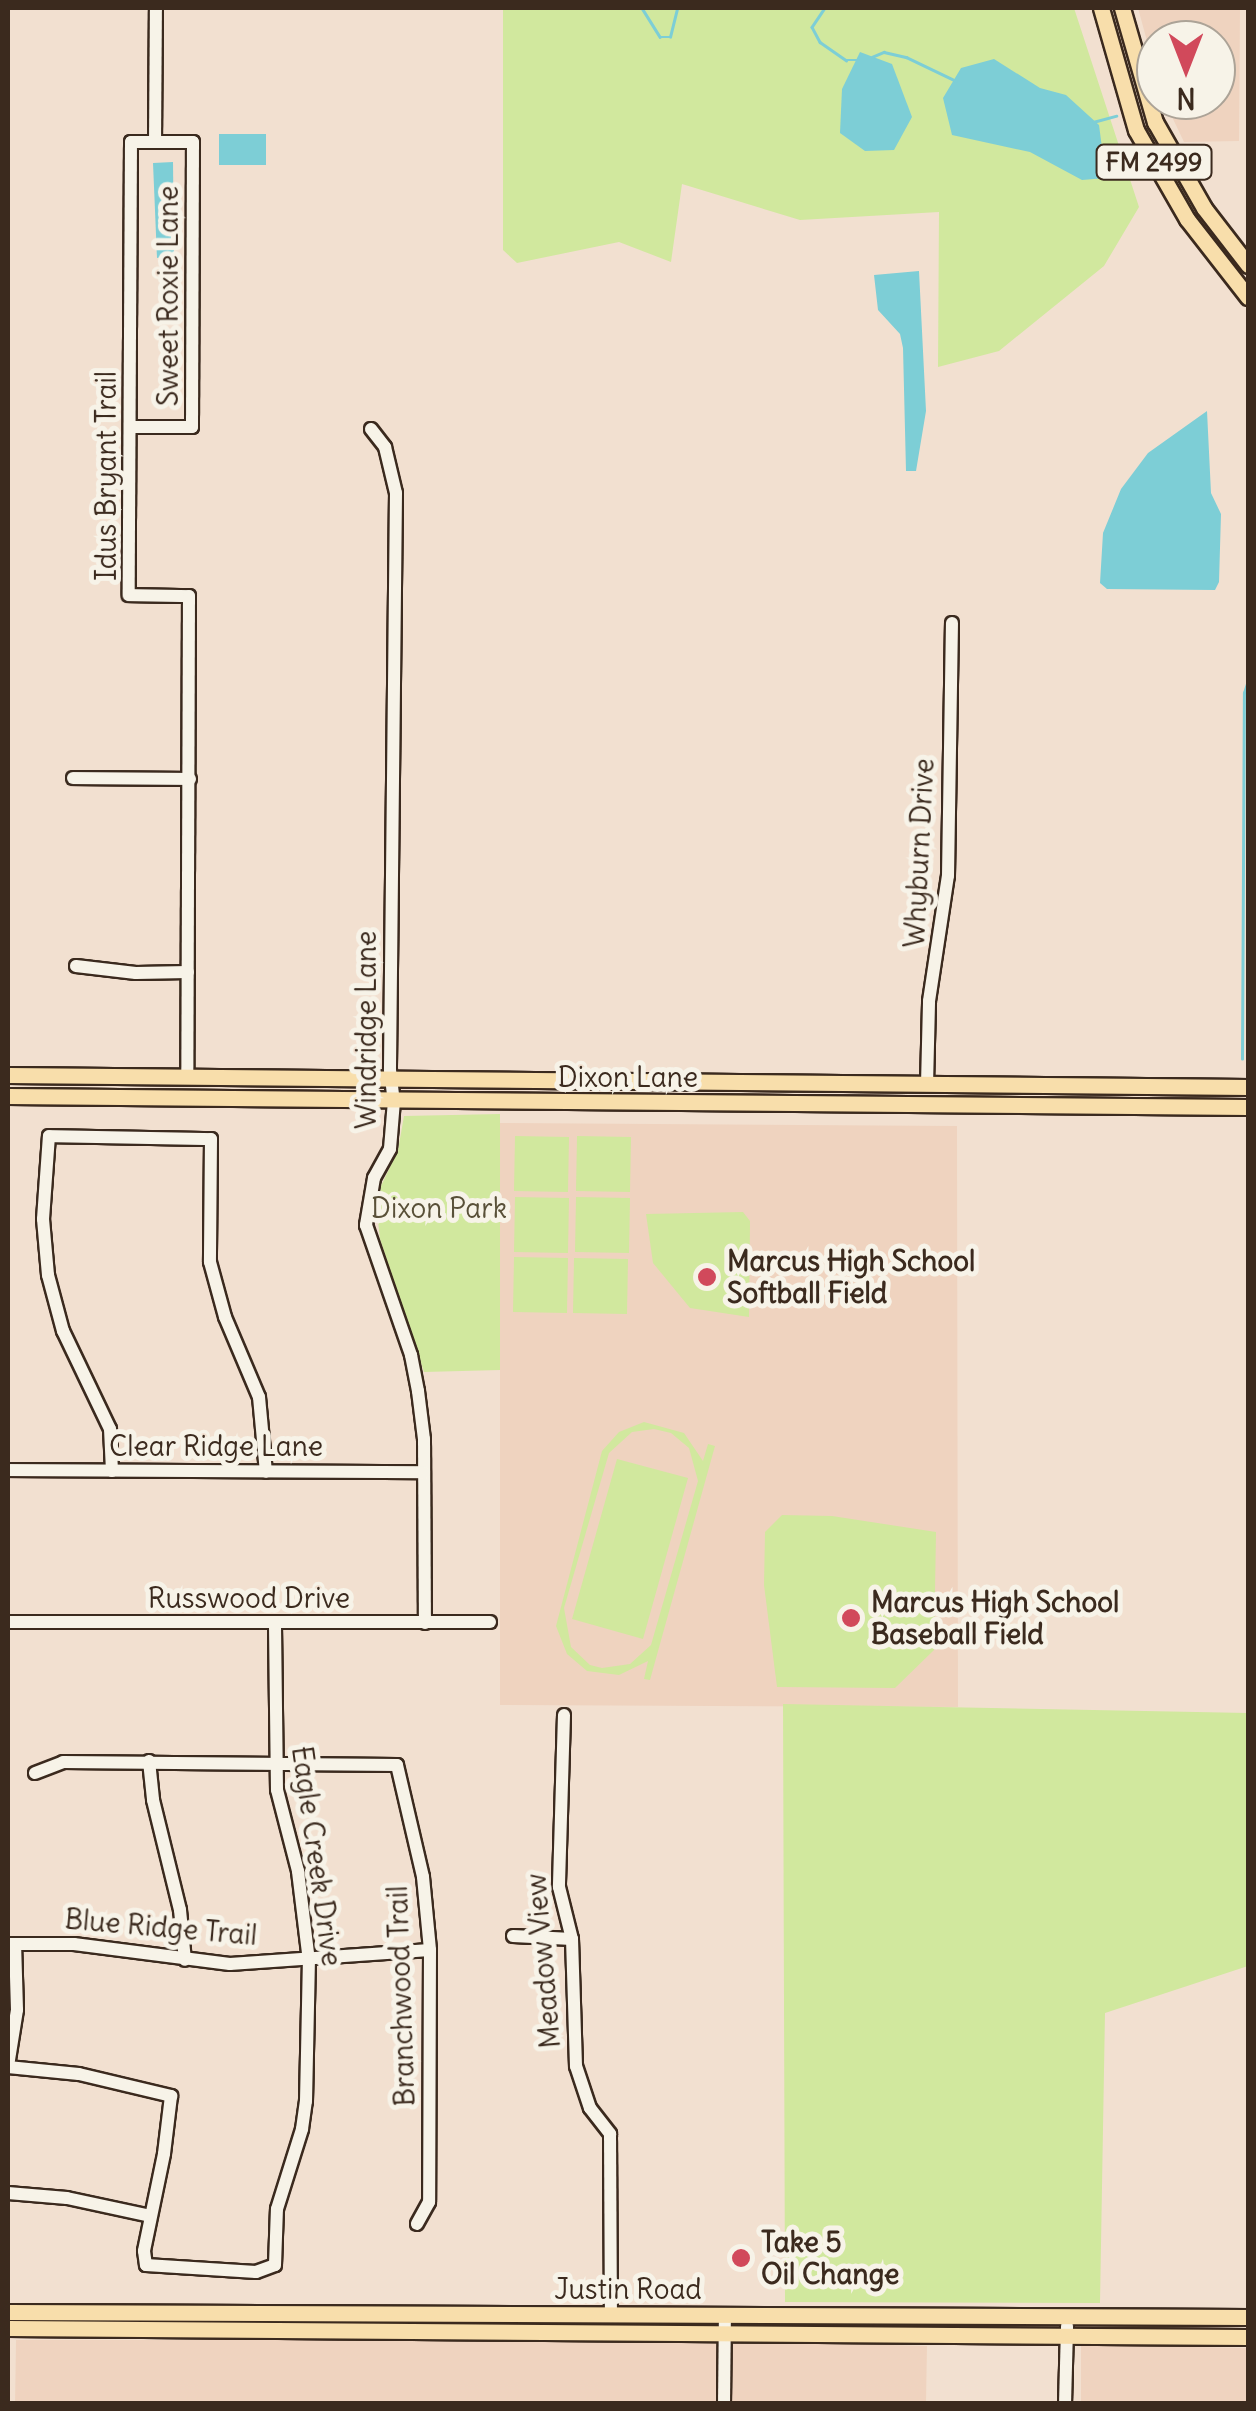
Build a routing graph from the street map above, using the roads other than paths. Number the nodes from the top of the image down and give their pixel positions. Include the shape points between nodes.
1 (156, 8) edge
2 (1101, 8) edge
3 (1122, 8) edge
4 (156, 142) junction
5 (1248, 264) edge
6 (1248, 297) edge
7 (131, 427) junction
8 (371, 429) dead end
9 (952, 623) dead end
10 (73, 778) dead end
11 (190, 779) junction
12 (76, 966) dead end
13 (188, 972) junction
14 (8, 1075) edge
15 (187, 1078) junction
16 (390, 1081) junction
17 (927, 1085) junction
18 (1120, 1086) junction
19 (1248, 1087) edge
20 (8, 1096) edge
21 (394, 1101) junction
22 (1120, 1104) junction
23 (1248, 1107) edge
24 (8, 1470) edge
25 (112, 1471) junction
26 (266, 1472) junction
27 (424, 1472) junction
28 (8, 1622) edge
29 (490, 1622) dead end
30 (425, 1623) junction
31 (275, 1624) junction
32 (564, 1715) dead end
33 (149, 1761) junction
34 (275, 1762) junction
35 (34, 1773) dead end
36 (513, 1936) dead end
37 (572, 1939) junction
38 (11, 1944) edge
39 (430, 1950) junction
40 (185, 1960) junction
41 (309, 1961) junction
42 (8, 2066) edge
43 (8, 2193) edge
44 (150, 2216) junction
45 (417, 2224) dead end
46 (8, 2312) edge
47 (610, 2314) junction
48 (725, 2314) junction
49 (1067, 2316) junction
50 (1248, 2317) edge
51 (8, 2328) edge
52 (725, 2333) junction
53 (1066, 2336) junction
54 (1248, 2337) edge
55 (724, 2404) edge
56 (1065, 2404) edge

1 - 4 street
2 - 6 main road, FM 2499 via 1136,130 1188,219
3 - 5 main road, FM 2499 via 1154,122 1204,208
4 - 7 street, Idus Bryant Trail via 131,142
4 - 7 street, Sweet Roxie Lane via 194,142 192,427
7 - 11 street, Idus Bryant Trail via 129,594 189,596
8 - 16 street, Windridge Lane via 385,448 396,492
9 - 17 street, Whyburn Drive via 948,876 928,1001
10 - 11 street
11 - 13 street, Idus Bryant Trail
12 - 13 street
13 - 15 street, Idus Bryant Trail
14 - 15 main road, Dixon Lane
15 - 16 main road, Dixon Lane
16 - 17 main road, Dixon Lane
16 - 21 street, Windridge Lane
17 - 18 main road, Dixon Lane
18 - 19 main road, Dixon Lane
18 - 22 main road
20 - 21 main road, Dixon Lane
21 - 22 main road, Dixon Lane
21 - 27 street, Windridge Lane via 390,1149 374,1178 366,1226 411,1354
22 - 23 main road, Dixon Lane
24 - 25 street, Clear Ridge Lane
25 - 26 street, Clear Ridge Lane
25 - 26 street via 110,1429 63,1330 48,1276 43,1219 49,1136 211,1139 210,1262 259,1397
26 - 27 street, Clear Ridge Lane
27 - 30 street, Windridge Lane
28 - 31 street, Russwood Drive
29 - 30 street, Russwood Drive
30 - 31 street, Russwood Drive
31 - 34 street, Eagle Creek Drive
32 - 37 street, Meadow View via 560,1887
33 - 34 street
33 - 35 street via 63,1762
33 - 40 street
34 - 39 street, Branchwood Trail via 397,1765 424,1877
34 - 41 street, Eagle Creek Drive
36 - 37 street
37 - 47 street, Meadow View via 576,2066 590,2108 610,2134
38 - 40 street, Blue Ridge Trail via 74,1944
38 - 42 street via 17,2010
39 - 41 street, Blue Ridge Trail
39 - 45 street, Branchwood Trail via 429,2202
40 - 41 street, Blue Ridge Trail
41 - 44 street, Eagle Creek Drive via 306,2102 277,2209 277,2256 270,2269 152,2268 143,2260
42 - 44 street via 171,2096
43 - 44 street
46 - 47 main road, Justin Road
47 - 48 main road, Justin Road
48 - 49 main road, Justin Road
48 - 52 street
49 - 50 main road, Justin Road
49 - 53 street
51 - 52 main road, Justin Road
52 - 53 main road, Justin Road
52 - 55 street
53 - 54 main road, Justin Road
53 - 56 street

